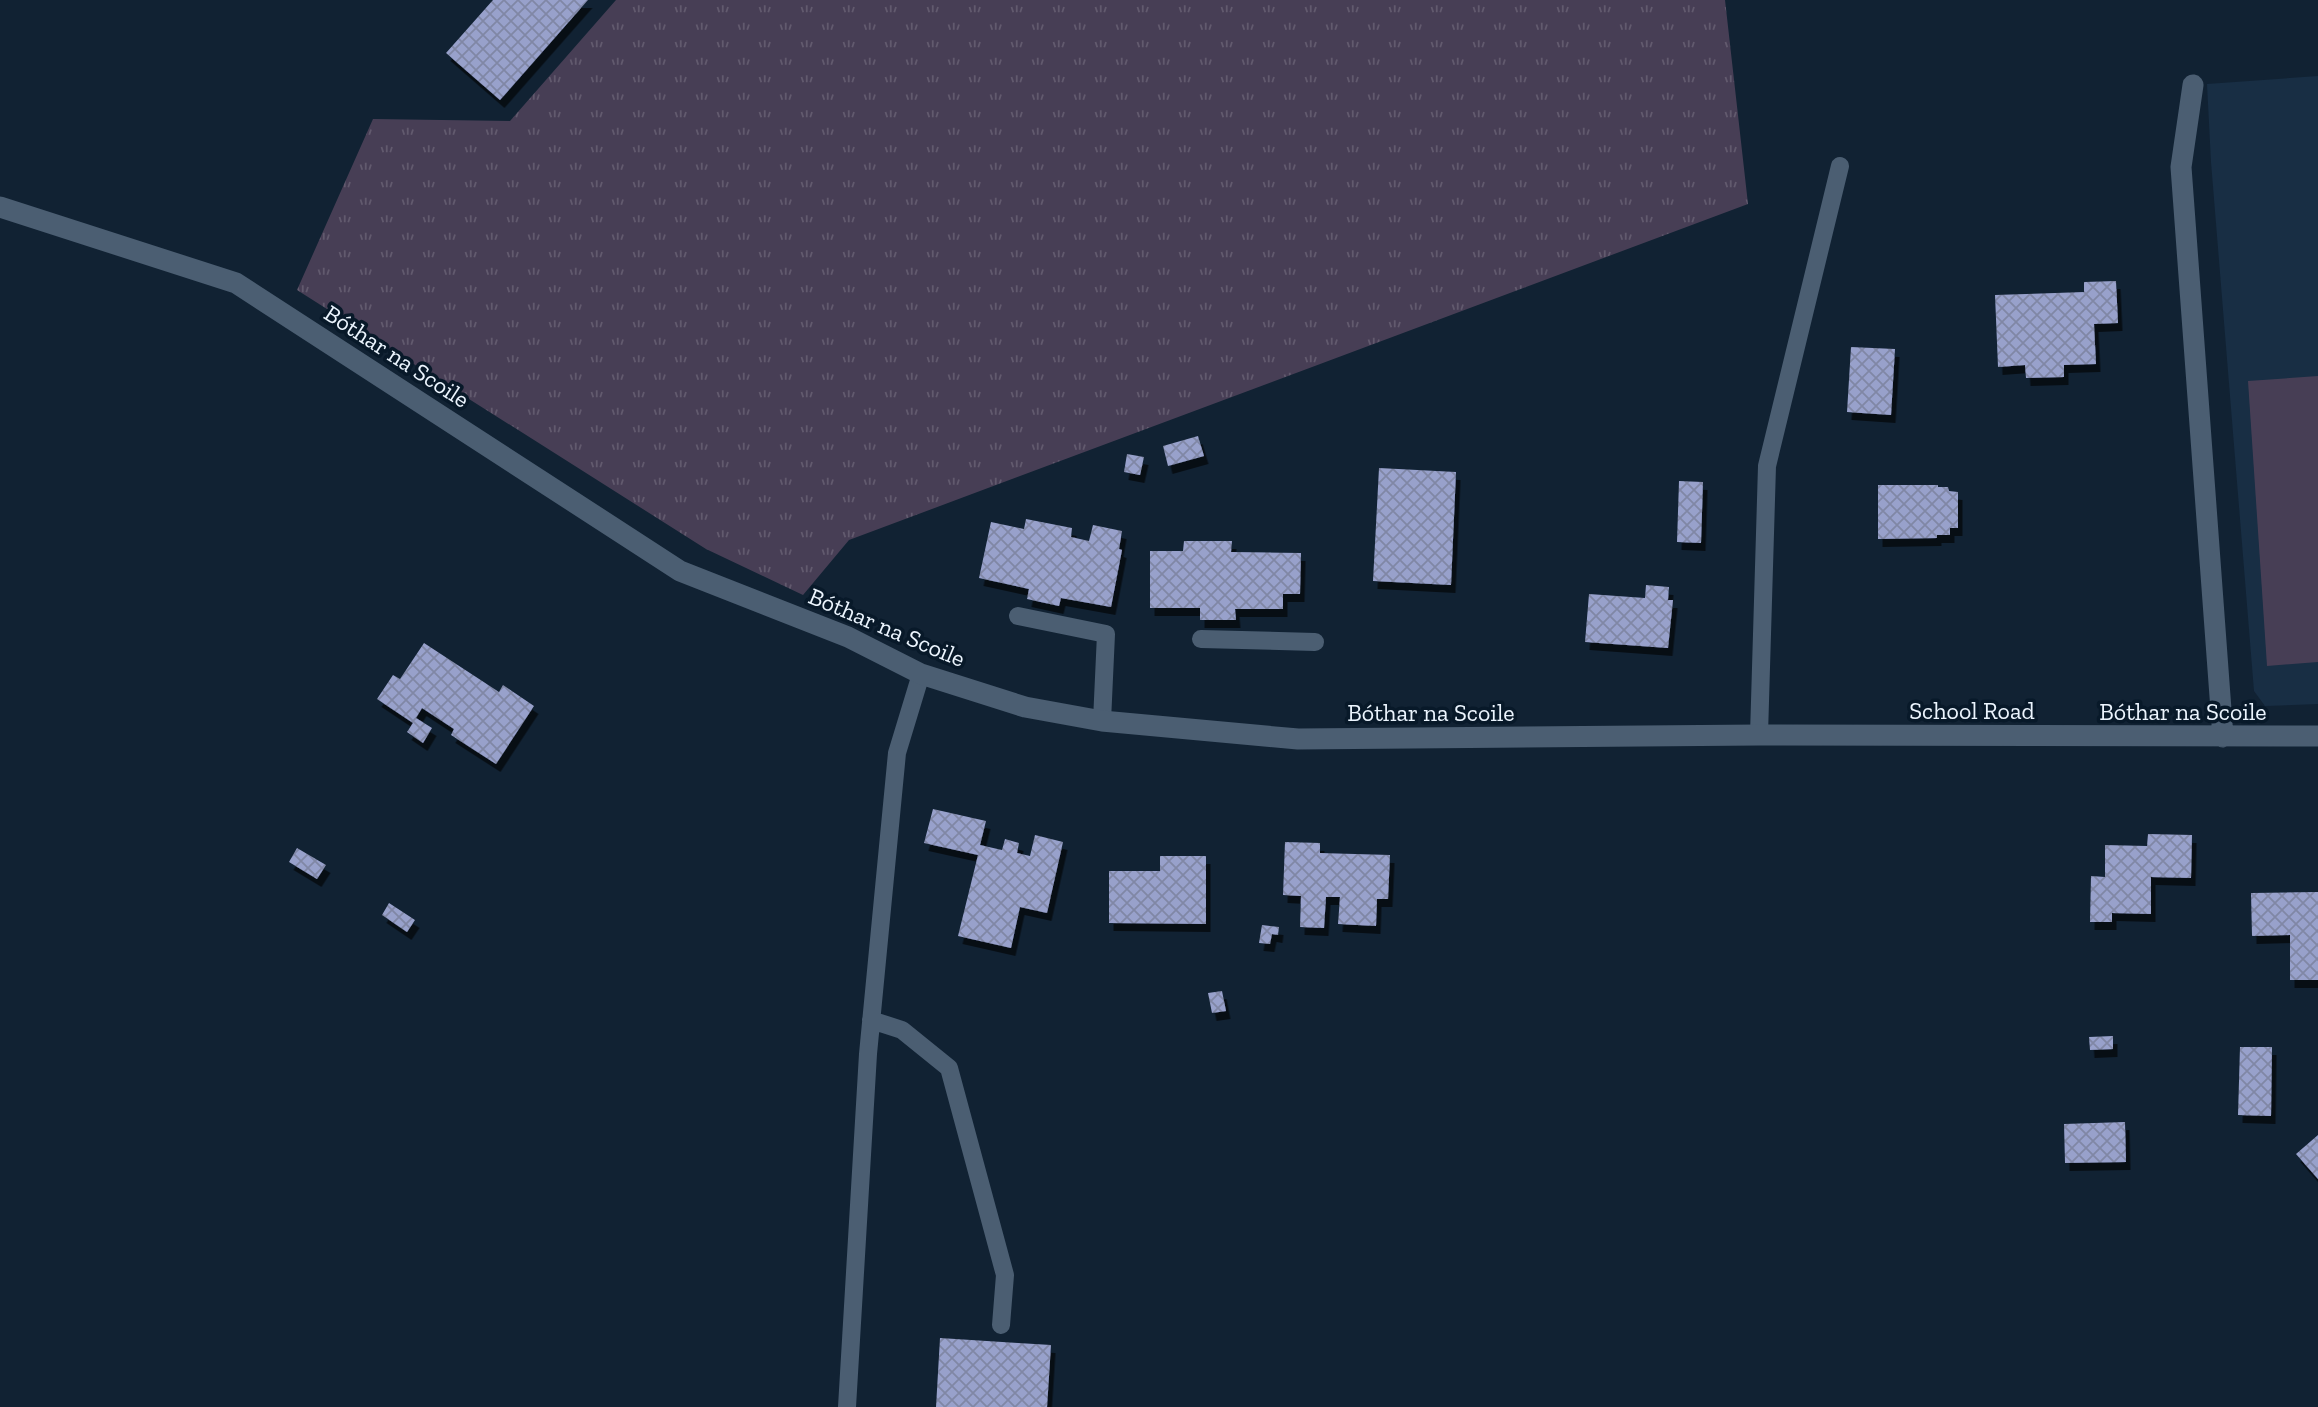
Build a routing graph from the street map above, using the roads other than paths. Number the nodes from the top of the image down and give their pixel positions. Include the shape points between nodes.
1 (2193, 85) dead end
2 (1840, 166) dead end
3 (0, 207) edge
4 (1018, 616) dead end
5 (1201, 639) dead end
6 (1315, 642) dead end
7 (920, 674) junction
8 (1101, 721) junction
9 (1759, 735) junction
10 (1896, 736) joint
11 (2318, 736) edge
12 (2048, 737) joint
13 (2223, 737) junction
14 (871, 1020) junction
15 (1001, 1325) dead end
16 (847, 1407) edge

1 - 13 street via 2181,167
2 - 9 lane via 1767,466
3 - 7 street, Bóthar na Scoile via 236,283 680,571 848,637
4 - 8 lane via 1106,634
5 - 6 lane
7 - 8 street, Bóthar na Scoile via 1025,707
7 - 14 lane via 897,753
8 - 9 street, Bóthar na Scoile via 1298,739
9 - 10 street, Bóthar na Scoile
10 - 12 street, School Road
11 - 13 street, Bóthar na Scoile
12 - 13 street, Bóthar na Scoile
14 - 15 lane via 902,1030 949,1068 1005,1275
14 - 16 lane

